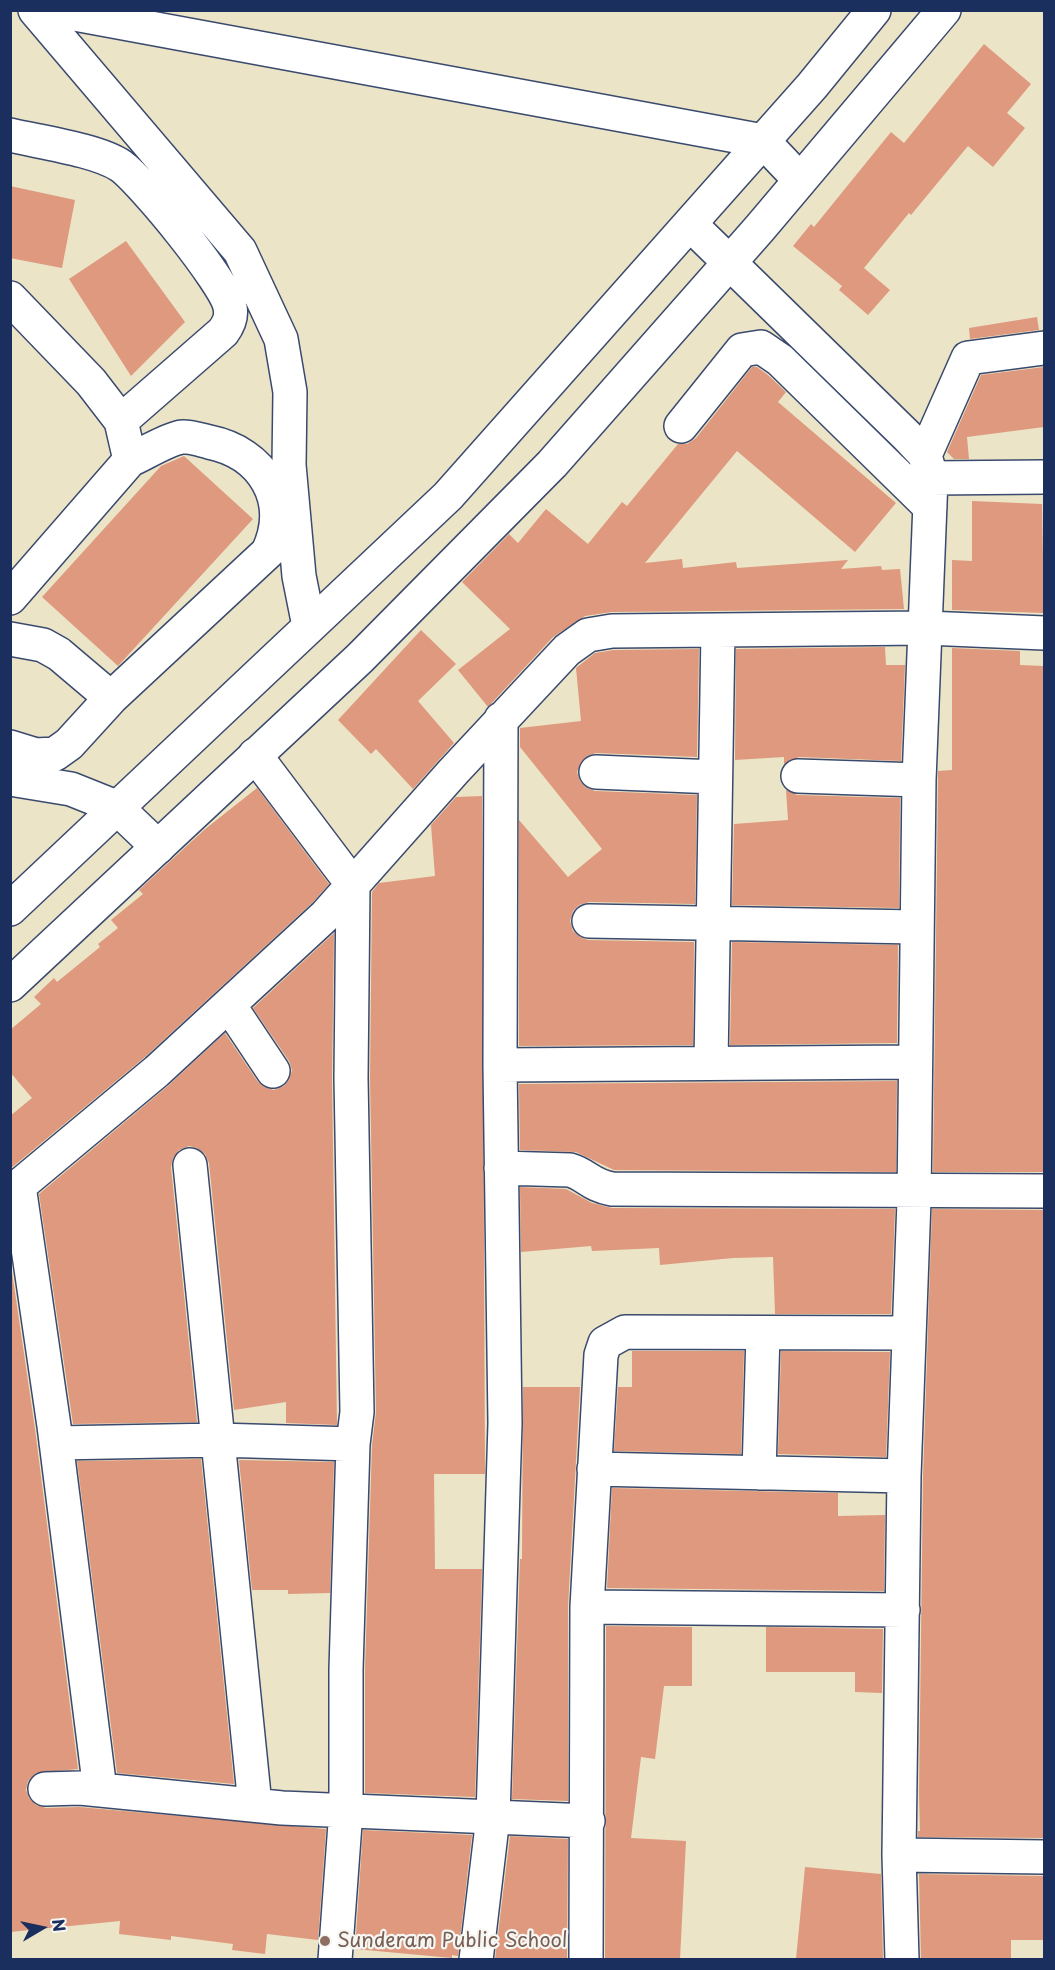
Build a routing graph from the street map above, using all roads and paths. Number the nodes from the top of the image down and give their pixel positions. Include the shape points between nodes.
1 (35, 10) edge
2 (53, 10) edge
3 (874, 10) edge
4 (944, 10) edge
5 (10, 135) edge
6 (763, 141) junction
7 (800, 180) junction
8 (690, 224) junction
9 (730, 261) junction
10 (10, 298) edge
11 (1044, 348) edge
12 (121, 421) junction
13 (681, 426) dead end
14 (130, 460) junction
15 (1044, 477) edge
16 (929, 480) junction
17 (10, 598) edge
18 (309, 626) junction
19 (926, 628) junction
20 (718, 630) junction
21 (1044, 633) edge
22 (10, 639) edge
23 (111, 698) junction
24 (501, 719) junction
25 (10, 747) edge
26 (255, 755) junction
27 (596, 772) dead end
28 (798, 776) dead end
29 (715, 777) junction
30 (10, 779) edge
31 (920, 780) junction
32 (116, 807) junction
33 (158, 847) junction
34 (353, 885) junction
35 (10, 909) edge
36 (589, 921) dead end
37 (713, 923) junction
38 (916, 927) junction
39 (10, 986) edge
40 (229, 1005) junction
41 (915, 1062) junction
42 (711, 1063) junction
43 (500, 1065) junction
44 (273, 1071) dead end
45 (190, 1165) dead end
46 (501, 1168) junction
47 (914, 1190) junction
48 (1044, 1191) edge
49 (763, 1333) junction
50 (908, 1333) junction
51 (218, 1440) junction
52 (56, 1443) junction
53 (353, 1444) junction
54 (594, 1469) junction
55 (759, 1473) junction
56 (904, 1476) junction
57 (587, 1607) junction
58 (903, 1610) junction
59 (45, 1789) dead end
60 (100, 1790) junction
61 (255, 1805) junction
62 (346, 1810) junction
63 (493, 1817) junction
64 (588, 1821) junction
65 (899, 1855) junction
66 (1044, 1857) edge
67 (335, 1959) edge
68 (476, 1959) edge
69 (586, 1959) edge
70 (903, 1959) edge

1 - 18 street via 240,251 277,329 290,392 290,465 299,576
2 - 6 street
3 - 6 street
4 - 7 street
5 - 12 street via 100,157 121,166 203,262 230,305 230,321 223,332
6 - 7 street
6 - 8 street
7 - 9 street
8 - 9 street
8 - 18 street via 448,496
9 - 16 street
9 - 26 street via 552,464 360,658
10 - 12 street via 91,382
11 - 16 street via 968,358
12 - 14 street
13 - 16 street via 742,350 761,347
14 - 17 street
14 - 23 street via 183,437 229,446 254,462 271,486 278,511 276,534 267,552
15 - 16 street
16 - 19 street
18 - 32 street
19 - 20 street
19 - 21 street
19 - 31 street
20 - 24 street via 612,631 588,635 567,650
20 - 29 street
22 - 23 street via 43,645 59,654
23 - 25 street via 55,754 36,755
24 - 34 street
24 - 43 street
26 - 33 street
26 - 34 street
27 - 29 street
28 - 31 street
29 - 37 street
30 - 32 street via 71,789
31 - 38 street
32 - 33 street
32 - 35 street
33 - 39 street
34 - 40 street
34 - 53 street via 351,1078 357,1401
36 - 37 street
37 - 38 street
37 - 42 street
38 - 41 street
40 - 44 street
40 - 52 street via 19,1186
41 - 42 street
41 - 47 street
42 - 43 street
43 - 46 street
45 - 51 street
46 - 47 street via 570,1170 597,1186 612,1189
46 - 63 street via 505,1423
47 - 48 street
47 - 50 street
49 - 50 street
49 - 54 street via 625,1332 605,1343
49 - 55 street
50 - 56 street
51 - 52 street
51 - 53 street
51 - 61 street
52 - 60 street
53 - 62 street
54 - 55 street
54 - 57 street
55 - 56 street
56 - 58 street
57 - 58 street
57 - 64 street
58 - 65 street
59 - 60 street
60 - 61 street
61 - 62 street
62 - 63 street
62 - 67 street
63 - 64 street
63 - 68 street
64 - 69 street
65 - 66 street
65 - 70 street

